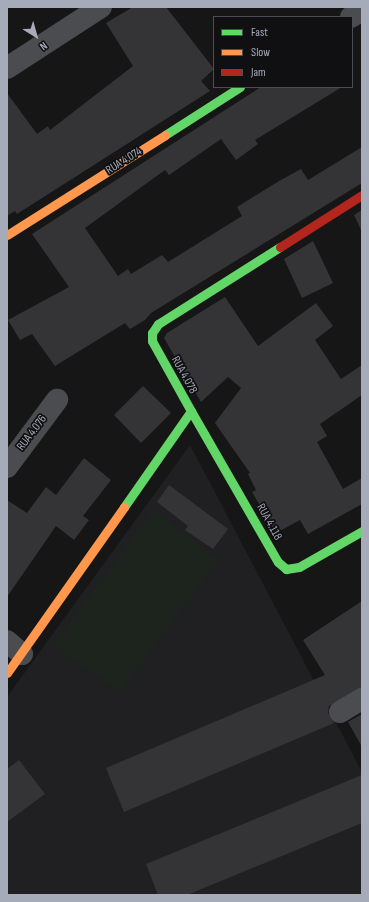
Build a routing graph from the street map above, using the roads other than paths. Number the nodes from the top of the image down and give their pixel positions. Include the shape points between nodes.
1 (101, 7) edge
2 (362, 10) edge
3 (353, 16) edge
4 (7, 68) edge
5 (238, 88) edge
6 (362, 195) edge
7 (7, 235) edge
8 (57, 400) dead end
9 (190, 411) junction
10 (7, 467) edge
11 (362, 531) edge
12 (15, 647) edge
13 (7, 673) edge
14 (362, 699) edge
15 (340, 712) dead end

1 - 4 street
2 - 3 street
5 - 7 street, RUA 4.074
6 - 9 street, RUA 4.078 via 158,324 152,333 152,341
8 - 10 street, RUA 4.076
9 - 11 street, RUA 4.118 via 278,562 286,569 299,567
9 - 12 street, RUA 4.078
12 - 13 street, RUA 4.078
14 - 15 street

